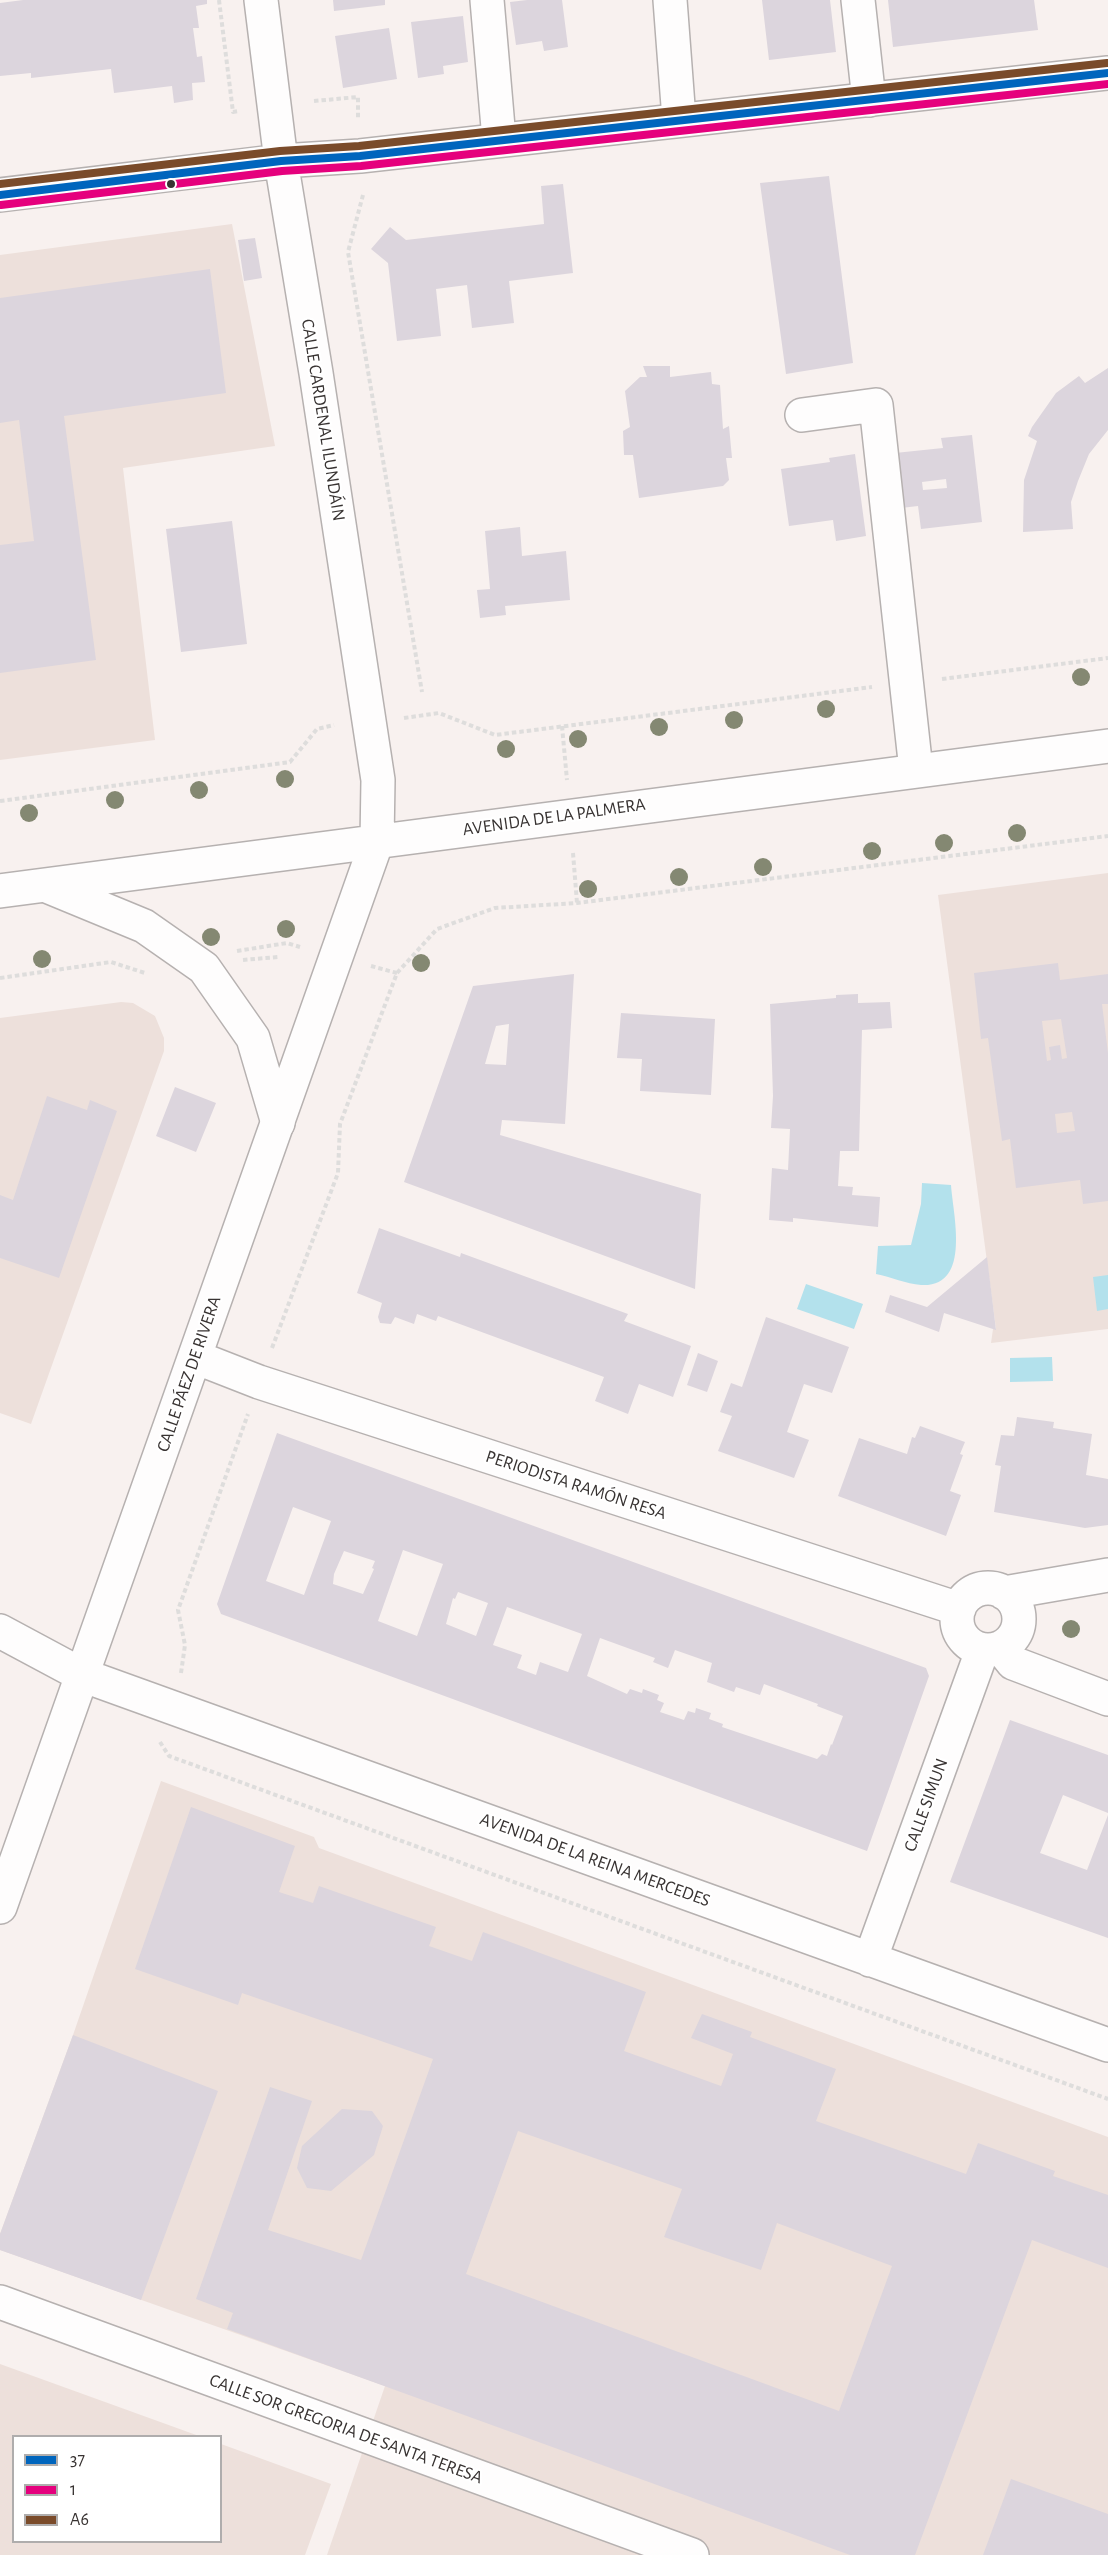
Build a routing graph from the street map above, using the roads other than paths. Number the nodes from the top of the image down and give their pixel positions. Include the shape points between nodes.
1 (261, 0) edge
2 (487, 0) edge
3 (670, 0) edge
4 (858, 0) edge
5 (1108, 73) edge
6 (869, 100) junction
7 (679, 119) junction
8 (499, 139) junction
9 (281, 161) junction
10 (0, 195) edge
11 (802, 415) dead end
12 (1108, 746) edge
13 (916, 770) junction
14 (377, 841) junction
15 (45, 885) junction
16 (0, 891) edge
17 (278, 1123) junction
18 (195, 1357) junction
19 (1108, 1575) edge
20 (1004, 1593) junction
21 (959, 1609) junction
22 (0, 1631) edge
23 (992, 1649) junction
24 (82, 1675) junction
25 (1108, 1700) edge
26 (0, 1907) edge
27 (870, 1960) junction
28 (1108, 2045) edge
29 (0, 2302) edge
30 (692, 2555) edge

1 - 9 street, CALLE CARDENAL ILUNDÁIN
2 - 8 street
3 - 7 street
4 - 6 street
5 - 6 street
6 - 7 street
7 - 8 street
8 - 9 street
9 - 10 street
9 - 14 street, CALLE CARDENAL ILUNDÁIN via 378,780
11 - 13 street via 876,405
12 - 13 street, AVENIDA DE LA PALMERA
13 - 14 street, AVENIDA DE LA PALMERA
14 - 15 street, AVENIDA DE LA PALMERA
14 - 17 street, CALLE PÁEZ DE RIVERA
15 - 16 street, AVENIDA DE LA PALMERA
15 - 17 street via 144,926 204,968 253,1038
17 - 18 street, CALLE PÁEZ DE RIVERA
18 - 21 street, PERIODISTA RAMÓN RESA via 259,1382
18 - 24 street, CALLE PÁEZ DE RIVERA
19 - 20 street
20 - 21 street via 998,1589 976,1589
20 - 23 street via 1015,1602 1019,1622 1012,1640
21 - 23 street via 957,1625 967,1644
22 - 24 street, AVENIDA DE LA REINA MERCEDES
23 - 25 street via 1013,1663
23 - 27 street, CALLE SIMUN
24 - 26 street, CALLE PÁEZ DE RIVERA
24 - 27 street, AVENIDA DE LA REINA MERCEDES
27 - 28 street, AVENIDA DE LA REINA MERCEDES
29 - 30 street, CALLE SOR GREGORIA DE SANTA TERESA

